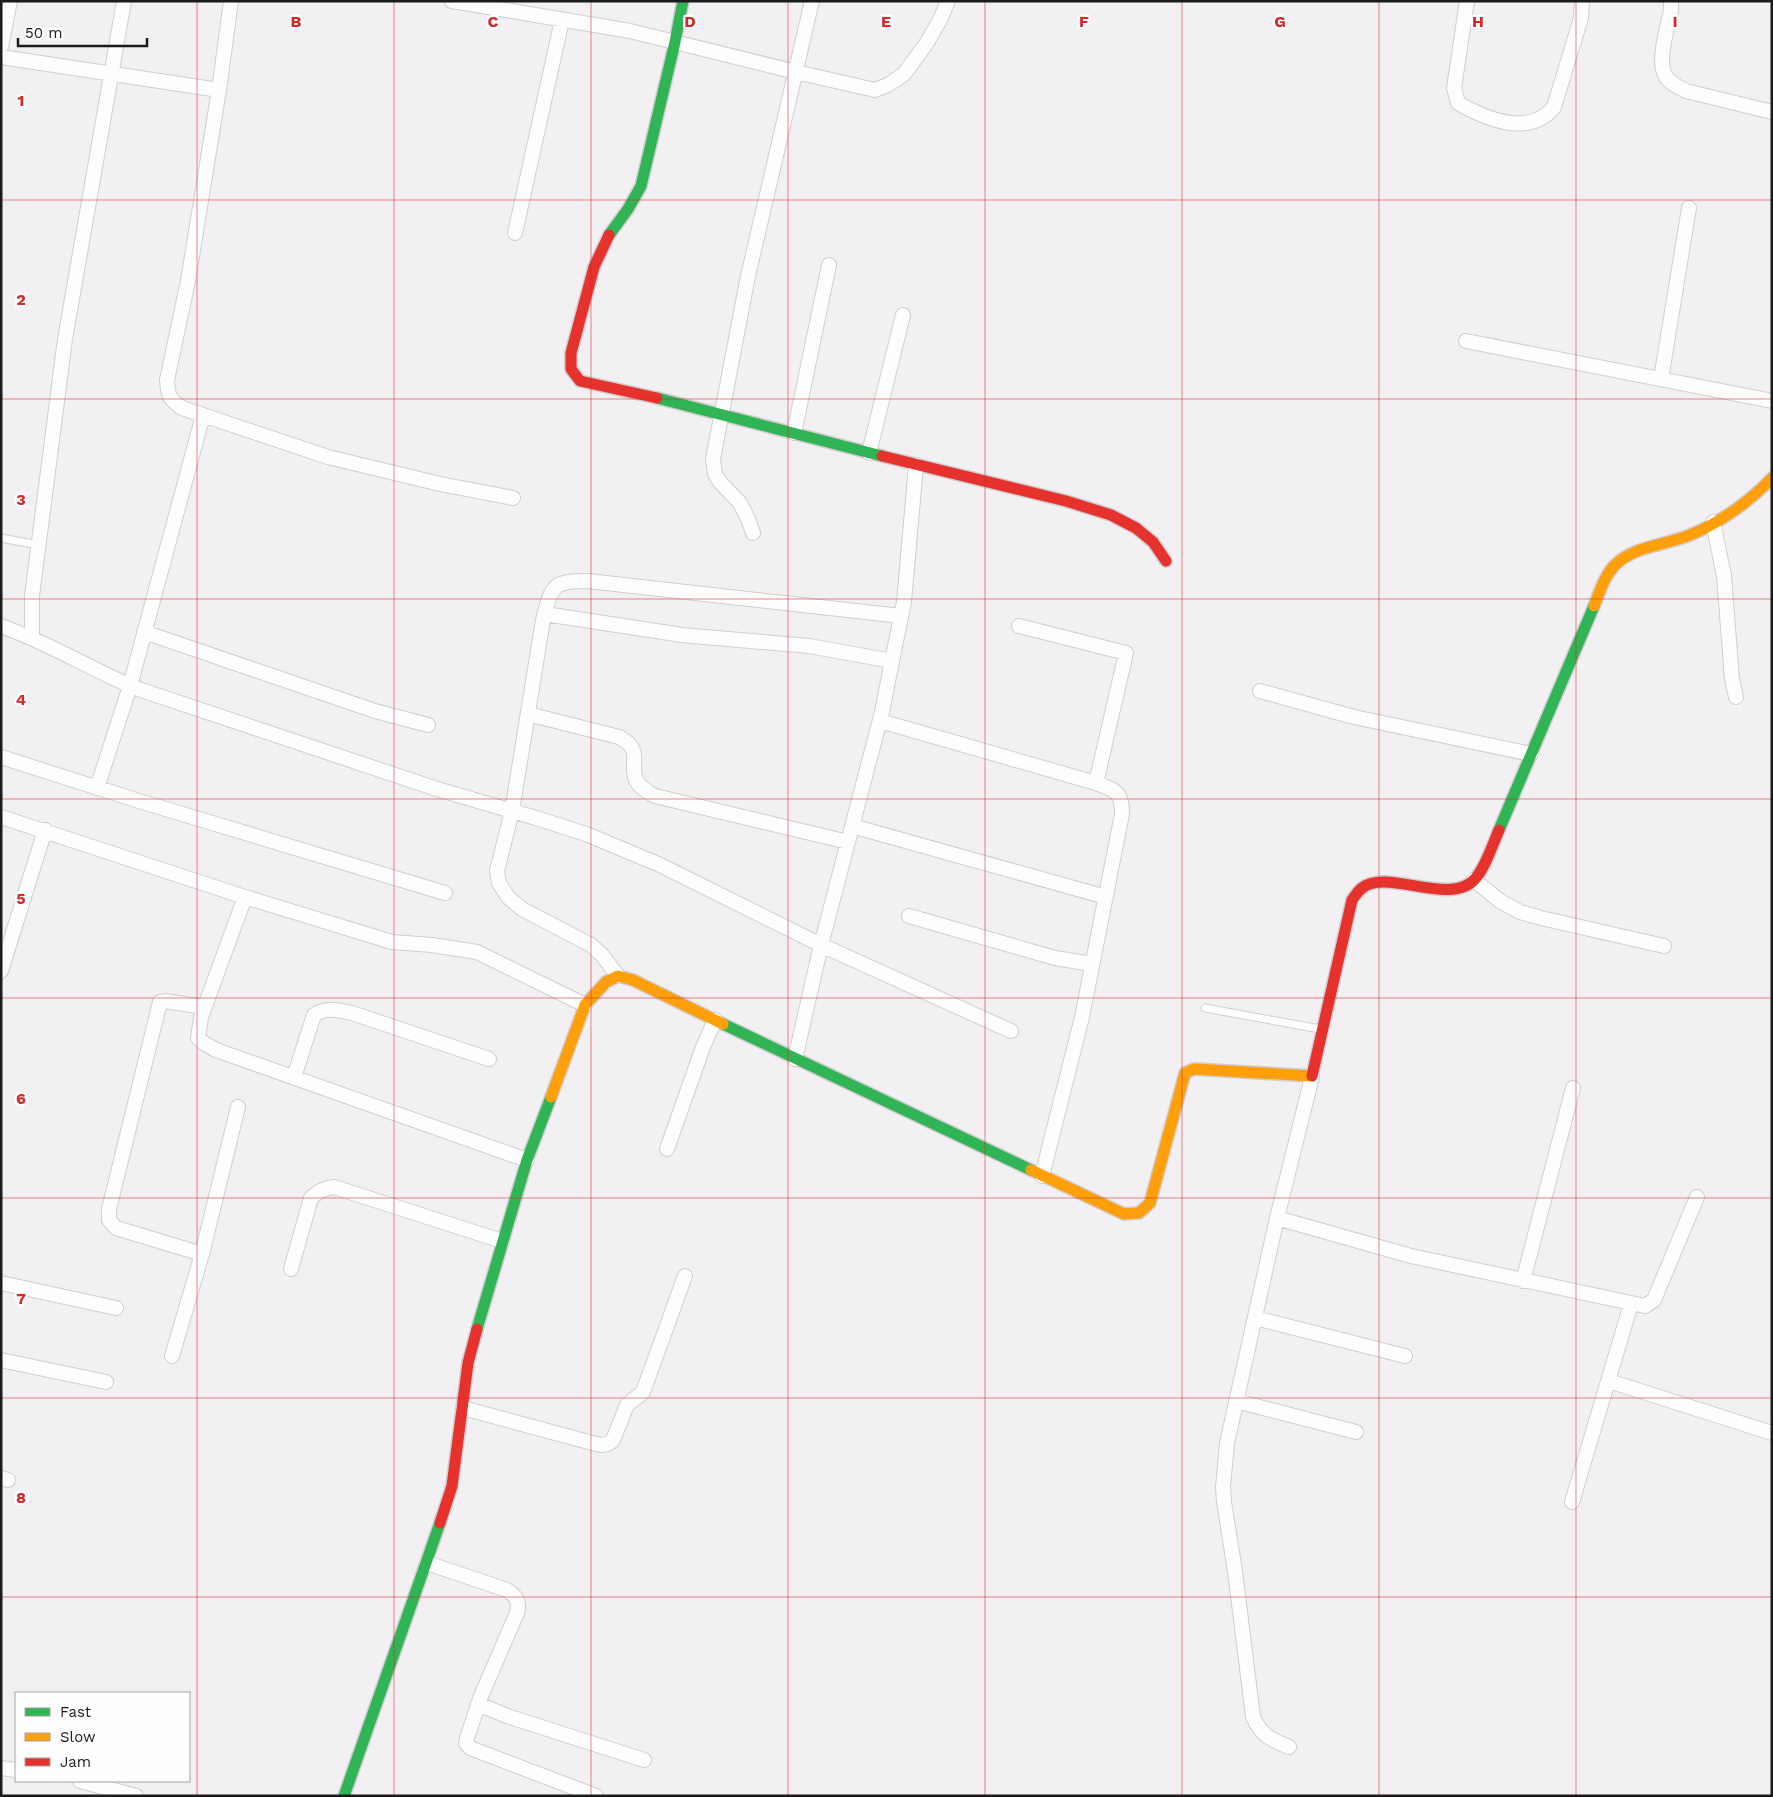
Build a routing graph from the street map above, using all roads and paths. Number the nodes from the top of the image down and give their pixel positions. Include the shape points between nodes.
1 (10, 1) edge
2 (124, 1) edge
3 (231, 1) edge
4 (683, 1) edge
5 (812, 1) edge
6 (948, 1) edge
7 (1467, 1) edge
8 (1582, 1) edge
9 (1671, 1) edge
10 (456, 2) edge
11 (562, 20) junction
12 (675, 42) junction
13 (1, 47) edge
14 (1, 57) edge
15 (796, 72) junction
16 (111, 74) junction
17 (219, 90) junction
18 (1772, 112) edge
19 (1689, 208) dead end
20 (516, 233) dead end
21 (829, 265) dead end
22 (903, 315) dead end
23 (1466, 341) dead end
24 (1661, 379) junction
25 (1772, 401) edge
26 (203, 414) junction
27 (720, 414) junction
28 (794, 434) junction
29 (869, 453) junction
30 (916, 465) junction
31 (1772, 478) edge
32 (513, 498) dead end
33 (1713, 522) junction
34 (753, 533) dead end
35 (1, 538) edge
36 (38, 545) junction
37 (1166, 560) dead end
38 (545, 614) junction
39 (901, 616) junction
40 (1, 626) edge
41 (1020, 626) dead end
42 (144, 632) junction
43 (32, 638) junction
44 (892, 661) junction
45 (130, 686) junction
46 (1260, 691) dead end
47 (1736, 697) dead end
48 (528, 714) junction
49 (880, 721) junction
50 (428, 725) dead end
51 (1531, 754) junction
52 (1, 757) edge
53 (1096, 784) junction
54 (96, 788) junction
55 (512, 811) junction
56 (1, 817) edge
57 (852, 826) junction
58 (45, 830) junction
59 (848, 842) junction
60 (1474, 880) junction
61 (445, 892) dead end
62 (245, 896) junction
63 (1106, 896) junction
64 (909, 916) dead end
65 (821, 946) junction
66 (1664, 946) dead end
67 (1092, 964) junction
68 (1, 971) edge
69 (618, 976) junction
70 (585, 1005) junction
71 (204, 1007) junction
72 (1205, 1008) dead end
73 (716, 1020) junction
74 (1323, 1029) junction
75 (1010, 1031) dead end
76 (489, 1058) dead end
77 (794, 1059) junction
78 (294, 1077) junction
79 (1312, 1077) junction
80 (1573, 1088) dead end
81 (238, 1107) dead end
82 (667, 1149) dead end
83 (527, 1160) junction
84 (1042, 1176) junction
85 (1697, 1197) dead end
86 (1277, 1218) junction
87 (502, 1241) junction
88 (202, 1254) junction
89 (291, 1269) dead end
90 (685, 1276) dead end
91 (1523, 1281) junction
92 (1, 1283) edge
93 (1631, 1304) junction
94 (116, 1308) dead end
95 (1254, 1318) junction
96 (172, 1356) dead end
97 (1405, 1356) dead end
98 (1, 1360) edge
99 (1608, 1381) junction
100 (106, 1382) dead end
101 (1236, 1401) junction
102 (463, 1408) junction
103 (1356, 1432) dead end
104 (1772, 1433) edge
105 (1572, 1502) dead end
106 (428, 1563) junction
107 (478, 1704) junction
108 (1289, 1747) dead end
109 (644, 1760) dead end
110 (1, 1768) edge
111 (15, 1770) edge
112 (84, 1782) edge
113 (136, 1796) edge
114 (344, 1796) edge
115 (596, 1796) edge

1 - 13 street
2 - 16 street
3 - 17 street
4 - 12 street
5 - 15 street
6 - 15 street via 926,44 904,74 888,85 875,90
7 - 8 street via 1454,88 1458,103 1479,115 1510,124 1534,123 1554,108 1581,18
9 - 18 street via 1661,60 1665,75 1674,85 1686,91
10 - 11 street
11 - 12 street
11 - 20 street
12 - 15 street
12 - 27 street via 641,186 607,238 594,268 569,366 580,381
14 - 16 street
15 - 27 street via 748,276
16 - 17 street
16 - 36 street via 65,339
17 - 26 street via 188,281 167,380 168,394 173,401 182,408
19 - 24 street
21 - 28 street
22 - 29 street
23 - 24 street
24 - 25 street
26 - 32 street via 328,457
26 - 42 street
27 - 28 street
27 - 34 street via 713,460 716,474 740,503
28 - 29 street
29 - 30 street
30 - 37 street via 1111,515 1136,528 1153,542
30 - 39 street
31 - 33 street
33 - 47 street via 1724,576
33 - 51 street via 1692,534 1640,551 1616,563 1605,579
35 - 36 lane
36 - 43 street via 32,596
38 - 39 street via 550,593 557,585 567,581 588,581
38 - 44 street via 682,635 810,646
38 - 48 street
39 - 44 street
40 - 43 street
41 - 53 street via 1126,653
42 - 45 street
42 - 50 street via 375,711
43 - 45 street
44 - 49 street
45 - 54 street
45 - 55 street
46 - 51 street via 1354,716
48 - 55 street
48 - 59 street via 629,742 636,780 655,796
49 - 53 street
49 - 57 street
51 - 60 street via 1484,864
52 - 54 street
53 - 63 street via 1115,790 1122,800
54 - 61 street
55 - 65 street via 586,834 658,864
55 - 69 street via 497,871 499,883 508,897 522,908 591,945
56 - 58 street
57 - 59 street
57 - 63 street
58 - 62 street
58 - 68 street
59 - 65 street
60 - 66 street via 1520,912
60 - 74 street via 1447,890 1397,883 1363,887 1352,900
62 - 70 street via 392,942 449,946 477,952
62 - 71 street
63 - 67 street
64 - 67 street via 1055,958
65 - 75 street
65 - 77 street
67 - 84 street via 1080,1026
69 - 70 street via 606,982
69 - 73 street
70 - 83 street
71 - 78 street via 198,1038 204,1043
71 - 88 street via 160,1002 109,1209 109,1220 116,1228
72 - 74 lane
73 - 77 street
73 - 82 street via 703,1047
74 - 79 street
76 - 78 street via 352,1013 323,1010 314,1015
77 - 84 street
78 - 83 street
79 - 84 street via 1194,1069 1185,1072 1150,1203 1145,1211 1124,1214
79 - 86 street
80 - 91 street
81 - 88 street
83 - 87 street
85 - 93 street via 1654,1300 1645,1306
86 - 91 street via 1411,1256
86 - 95 street
87 - 89 street via 334,1187 326,1188 311,1198
87 - 102 street via 468,1363
88 - 96 street
90 - 102 street via 644,1392 627,1405 610,1444 602,1446
91 - 93 street
92 - 94 street
93 - 99 street
95 - 97 street
95 - 101 street
98 - 100 street
99 - 104 street
99 - 105 street
101 - 103 street
101 - 108 street via 1226,1443 1223,1487 1253,1717 1259,1730
102 - 106 street via 452,1486
106 - 107 street via 516,1596 517,1613
106 - 114 street
107 - 109 street
107 - 115 street via 466,1738 470,1748
110 - 111 street
112 - 113 street

